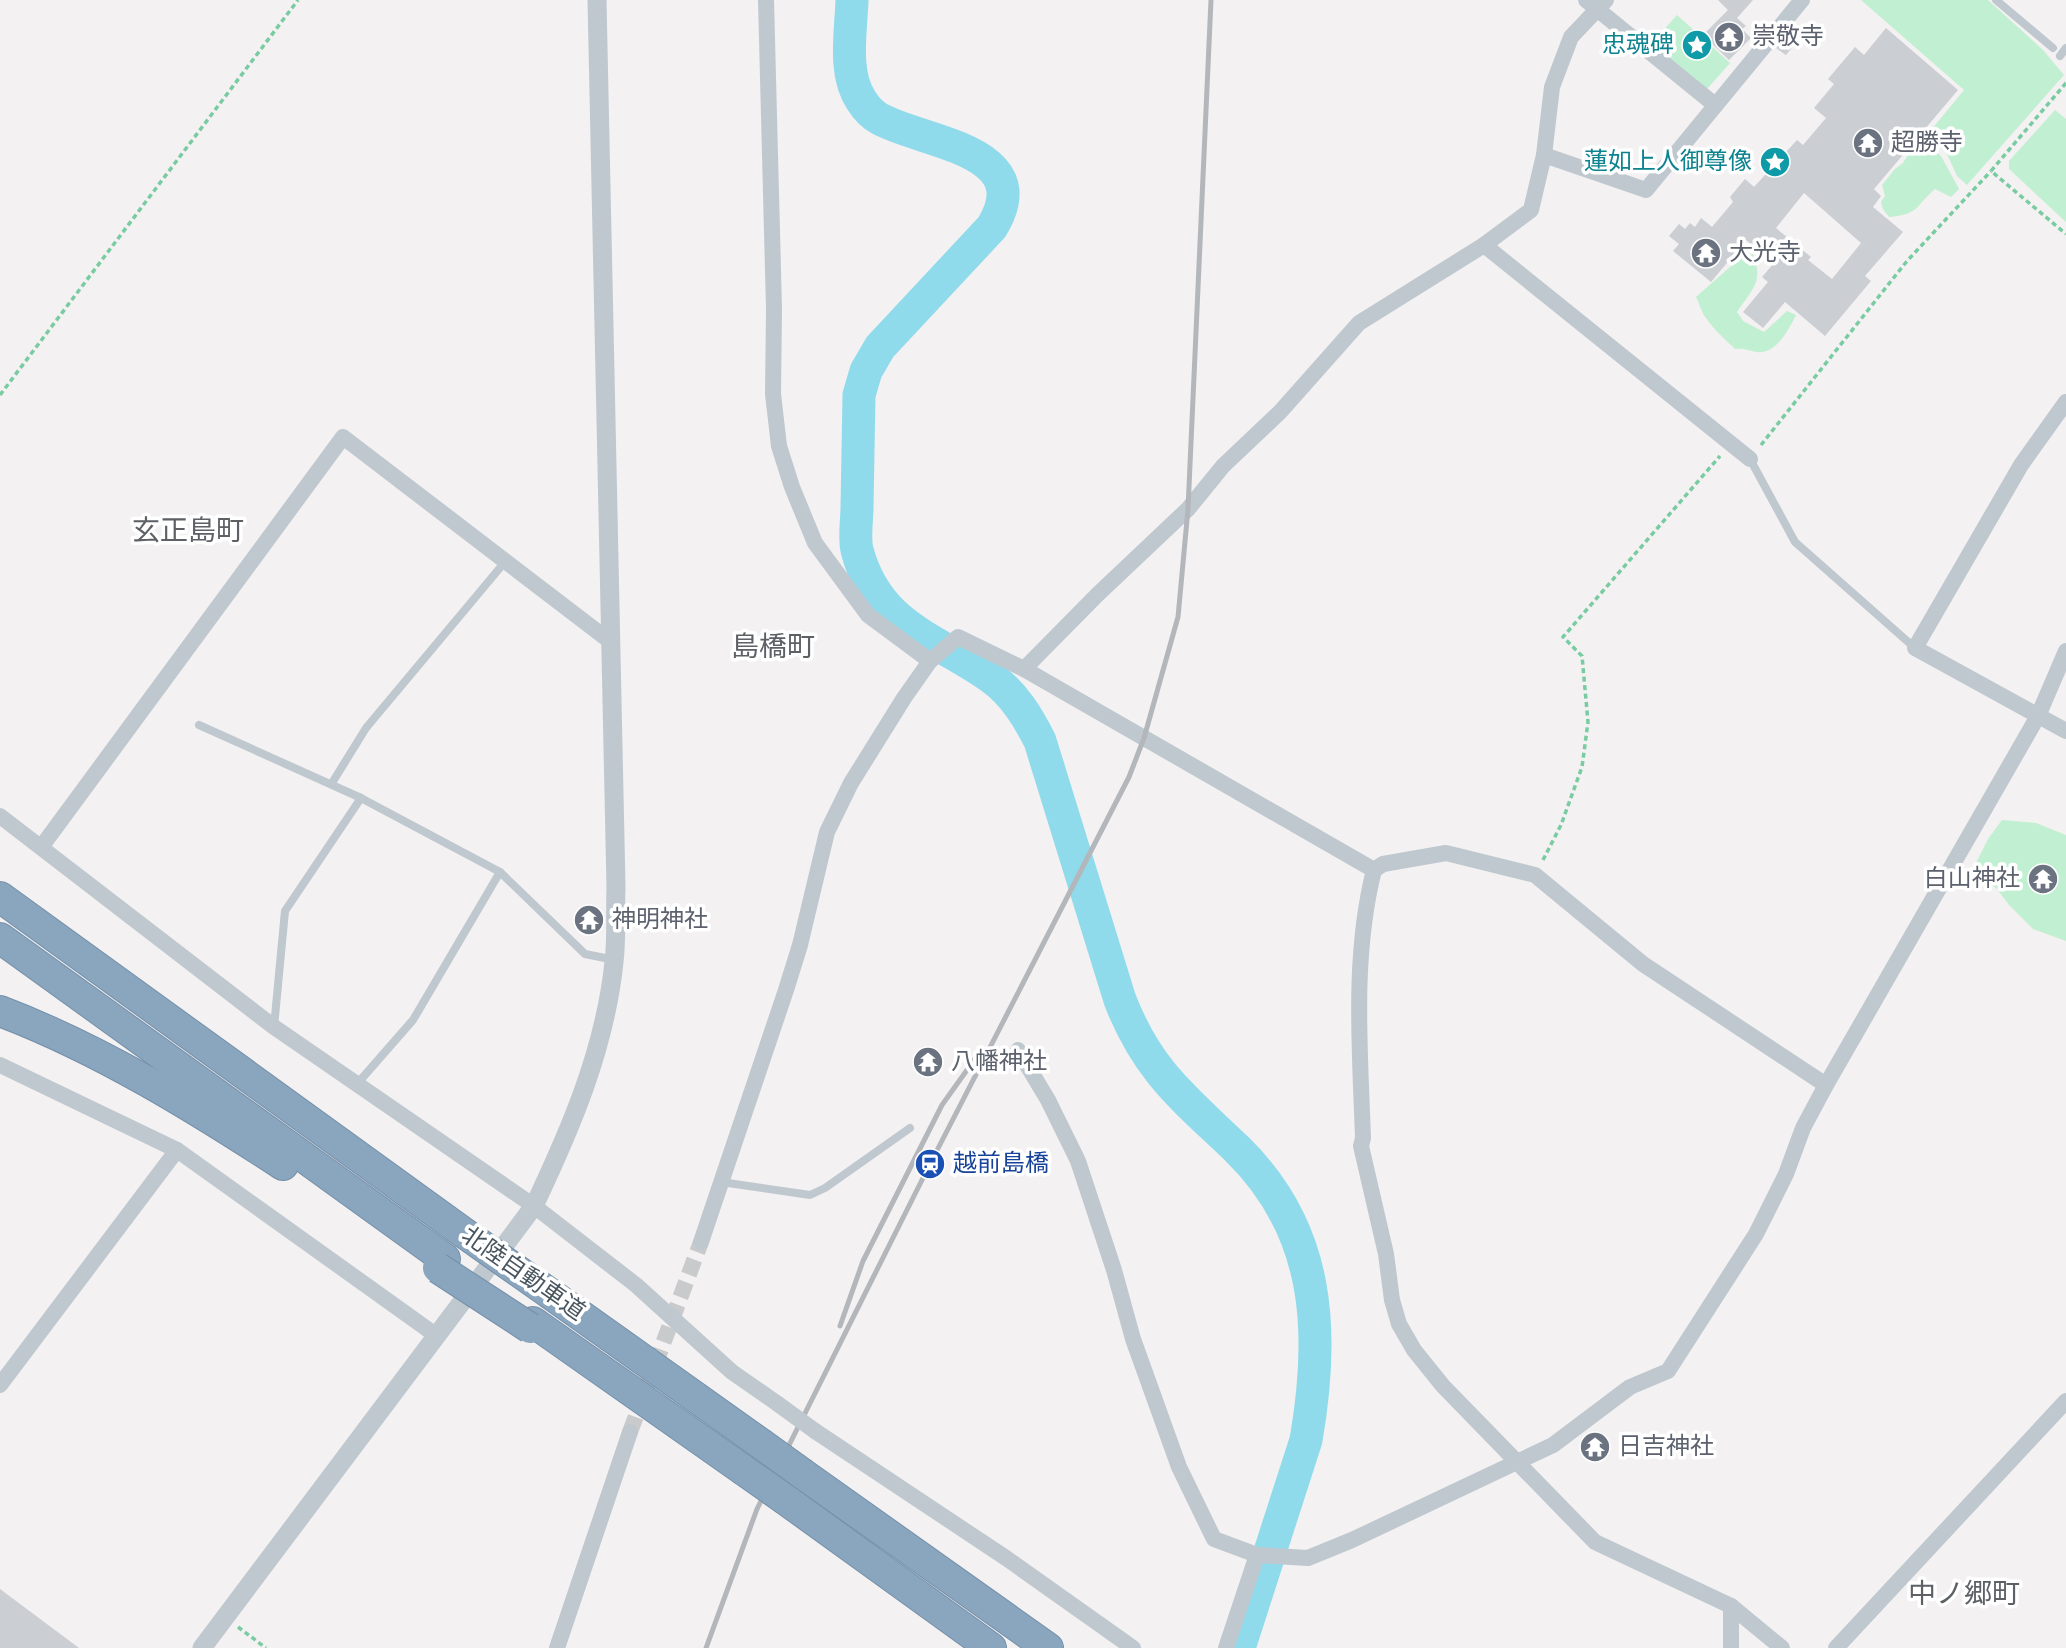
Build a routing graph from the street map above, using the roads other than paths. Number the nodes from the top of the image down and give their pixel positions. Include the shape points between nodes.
1 (597, 0) edge
2 (766, 0) edge
3 (1802, 0) edge
4 (1996, 0) edge
5 (1596, 3) edge
6 (2053, 48) dead end
7 (2066, 48) edge
8 (2060, 55) dead end
9 (1715, 105) junction
10 (1544, 155) junction
11 (1484, 245) junction
12 (2066, 402) edge
13 (1750, 459) joint
14 (504, 563) junction
15 (611, 642) junction
16 (1915, 648) junction
17 (2066, 651) edge
18 (940, 653) junction
19 (1024, 669) junction
20 (2038, 716) junction
21 (199, 725) dead end
22 (2066, 731) edge
23 (332, 783) junction
24 (361, 798) junction
25 (0, 816) edge
26 (42, 846) junction
27 (1374, 870) junction
28 (500, 872) junction
29 (0, 882) edge
30 (0, 897) edge
31 (0, 937) edge
32 (615, 960) junction
33 (142, 1000) junction
34 (0, 1011) edge
35 (274, 1027) junction
36 (1018, 1049) dead end
37 (0, 1065) edge
38 (357, 1084) junction
39 (1826, 1085) junction
40 (910, 1128) dead end
41 (177, 1150) junction
42 (721, 1182) junction
43 (534, 1206) junction
44 (701, 1242) tunnel mouth
45 (441, 1264) junction
46 (437, 1336) junction
47 (0, 1385) edge
48 (2066, 1401) edge
49 (630, 1432) tunnel mouth
50 (1517, 1463) junction
51 (1266, 1556) junction
52 (1731, 1606) junction
53 (202, 1648) edge
54 (557, 1648) edge
55 (991, 1648) edge
56 (1048, 1648) edge
57 (1133, 1648) edge
58 (1226, 1648) edge
59 (1731, 1648) edge
60 (1782, 1648) edge
61 (1836, 1648) edge

1 - 15 street
2 - 18 street via 772,394 779,446 815,543 868,615
3 - 9 street
4 - 6 lane
5 - 9 street
5 - 10 street via 1572,37 1552,87
7 - 8 lane
9 - 10 street via 1646,190
10 - 11 street via 1531,210
11 - 13 street
11 - 19 street via 1359,323 1188,509
12 - 16 street via 2021,465
13 - 16 lane via 1795,542
14 - 15 street
14 - 23 lane via 366,728
14 - 26 street via 343,438
15 - 32 street
16 - 20 street
17 - 20 street
18 - 19 street via 958,637
18 - 42 street via 851,783 827,832 790,978
19 - 27 street
20 - 22 street
20 - 39 street
21 - 23 lane
23 - 24 lane
24 - 28 lane
24 - 35 lane via 285,911
25 - 26 street
26 - 35 street
27 - 39 street via 1383,864 1446,853 1535,875 1643,964
27 - 50 street via 1358,988 1361,1146 1392,1300 1399,1325 1414,1350
28 - 32 lane via 585,954
28 - 38 lane via 413,1020
29 - 33 highway
30 - 33 highway, 北陸自動車道
31 - 45 highway, 北陸自動車道
32 - 43 street via 599,1046 568,1135
33 - 56 highway, 北陸自動車道, bridge
34 - 45 highway via 93,1053 173,1097
35 - 38 street
36 - 51 street via 1078,1161 1133,1339 1179,1467 1214,1539
37 - 41 street
38 - 43 street
39 - 50 street via 1756,1234 1668,1371 1630,1387 1553,1445
40 - 42 lane via 810,1195
41 - 46 street
41 - 47 street
42 - 44 street
43 - 46 street
43 - 57 street, bridge via 636,1285 732,1372
45 - 55 highway, 北陸自動車道, bridge via 742,1469
46 - 53 street
48 - 61 street
49 - 54 street
50 - 51 street via 1308,1558
50 - 52 street via 1595,1542
51 - 58 street
52 - 59 street
52 - 60 street

